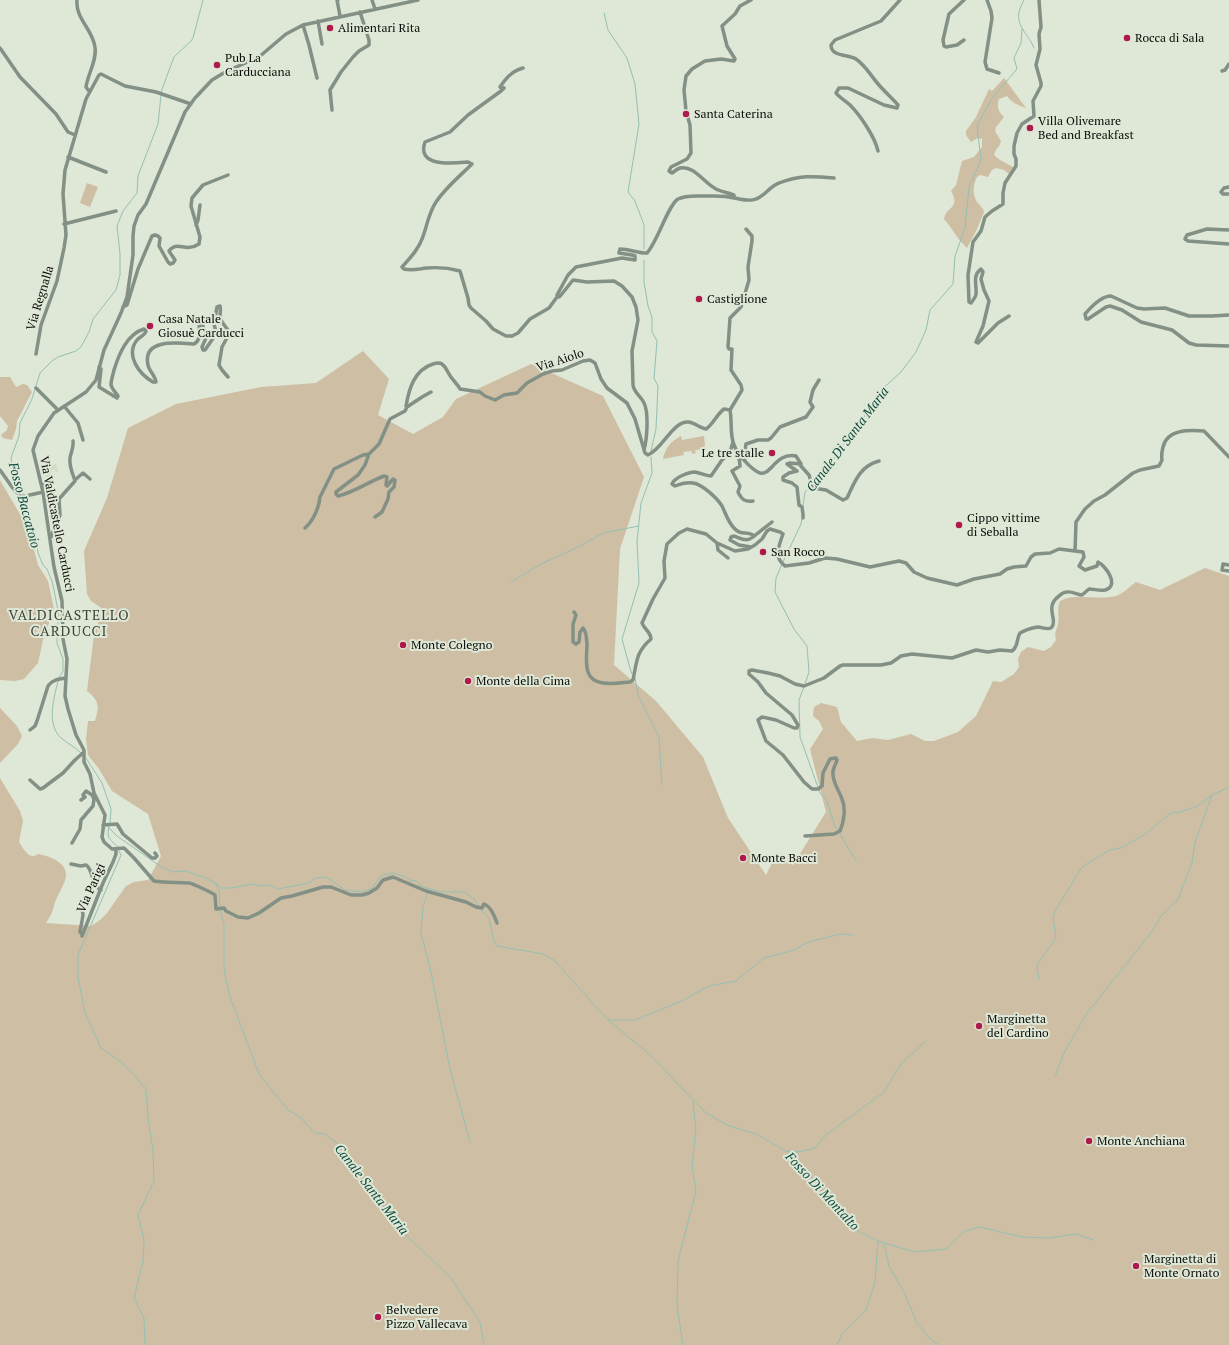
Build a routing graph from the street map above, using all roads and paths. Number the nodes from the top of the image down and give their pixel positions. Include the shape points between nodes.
1 (77, 0) edge
2 (338, 0) edge
3 (372, 0) edge
4 (418, 0) edge
5 (751, 0) edge
6 (900, 0) edge
7 (964, 0) edge
8 (987, 0) edge
9 (1039, 0) edge
10 (375, 9) junction
11 (360, 12) junction
12 (340, 16) junction
13 (318, 21) junction
14 (303, 25) junction
15 (964, 40) dead end
16 (322, 44) dead end
17 (0, 48) edge
18 (1229, 64) edge
19 (523, 68) dead end
20 (1222, 71) dead end
21 (999, 73) dead end
22 (317, 78) dead end
23 (89, 91) junction
24 (191, 104) junction
25 (332, 110) dead end
26 (75, 135) junction
27 (878, 151) dead end
28 (68, 157) junction
29 (106, 172) dead end
30 (228, 175) dead end
31 (834, 178) dead end
32 (1229, 188) edge
33 (1229, 194) edge
34 (734, 198) junction
35 (200, 205) dead end
36 (116, 211) dead end
37 (64, 224) junction
38 (196, 226) junction
39 (746, 229) dead end
40 (1229, 230) edge
41 (1229, 244) edge
42 (557, 297) junction
43 (123, 307) junction
44 (1229, 314) edge
45 (1009, 316) dead end
46 (1229, 346) edge
47 (36, 354) dead end
48 (99, 368) junction
49 (228, 377) dead end
50 (819, 380) dead end
51 (36, 388) dead end
52 (431, 392) dead end
53 (64, 406) junction
54 (407, 407) junction
55 (58, 410) junction
56 (730, 410) junction
57 (83, 440) dead end
58 (73, 441) dead end
59 (733, 442) junction
60 (644, 450) junction
61 (369, 454) junction
62 (739, 456) junction
63 (1229, 457) edge
64 (745, 460) junction
65 (879, 461) dead end
66 (800, 465) junction
67 (0, 470) edge
68 (76, 479) junction
69 (90, 479) dead end
70 (41, 484) junction
71 (43, 492) junction
72 (60, 499) junction
73 (753, 502) dead end
74 (375, 517) dead end
75 (803, 518) dead end
76 (772, 522) dead end
77 (305, 528) dead end
78 (753, 536) junction
79 (50, 538) junction
80 (717, 543) junction
81 (751, 547) junction
82 (1075, 551) junction
83 (728, 558) dead end
84 (1229, 565) edge
85 (1229, 571) edge
86 (574, 612) dead end
87 (66, 678) junction
88 (30, 730) dead end
89 (84, 752) junction
90 (30, 780) dead end
91 (93, 794) junction
92 (81, 800) dead end
93 (104, 825) junction
94 (805, 836) dead end
95 (72, 843) dead end
96 (118, 849) junction
97 (155, 853) dead end
98 (70, 864) dead end
99 (101, 890) junction
100 (82, 908) dead end
101 (497, 923) dead end

1 - 23 street via 77,10 95,46 95,59 86,87
2 - 12 street
3 - 10 street
4 - 10 street, Via Valdicastello Carducci
5 - 34 street via 740,6 722,26 734,61 706,60 686,76 684,90 690,125 691,154 688,159 671,167 669,171 672,173 678,168 686,168 713,188 734,195
6 - 27 street via 881,21 834,40 831,45 834,52 851,57 869,71 898,105 897,108 884,105 848,88 839,88 836,92 860,118
7 - 15 street via 949,14 943,40 946,47 960,44
8 - 21 street via 992,18 985,62 987,69
9 - 45 street via 1040,49 1036,65 1041,86 1033,101 1034,116 1022,124 1017,133 1014,146 1016,166 1005,183 1003,204 985,217 981,231 973,242 968,275 969,302 971,303 975,296 977,273 981,269 981,279 989,301 976,342 978,343
10 - 11 street, Via Valdicastello Carducci
11 - 12 street, Via Valdicastello Carducci
11 - 25 street via 369,45 353,57 330,90
12 - 13 street, Via Valdicastello Carducci
13 - 14 street, Via Valdicastello Carducci
13 - 16 street
14 - 22 street
14 - 24 street, Via Valdicastello Carducci via 286,34 259,57 212,80
17 - 26 street via 20,77 56,114 68,132
18 - 20 street
19 - 42 street via 515,70 500,87 504,88 501,91 450,132 425,142 424,153 433,161 472,164 435,202 418,249 402,267 411,271 443,268 460,271 471,308 493,329 506,336 518,333 530,320 549,308
23 - 24 street via 102,74 125,86 156,92
23 - 26 street, Via Regnalla
24 - 43 street, Via Valdicastello Carducci via 185,112 134,226 133,255 127,297
26 - 28 street, Via Regnalla
28 - 29 street
28 - 37 street, Via Regnalla via 63,185
30 - 38 street via 202,185 192,198 191,206
31 - 34 street via 799,176 777,183 755,200
32 - 33 street via 1224,188 1222,192
34 - 42 street via 680,198 673,203 662,229 647,253 620,249 619,253 632,254 635,260 622,258 576,267 568,275
35 - 38 street
36 - 37 street
37 - 47 street, Via Regnalla via 66,235 57,282 41,325
38 - 43 street via 200,237 198,244 194,247 172,247 169,251 175,260 170,264 159,246 160,238 152,236 127,305
39 - 56 street via 752,236 748,280 741,307 730,318 728,347 732,349 731,370 742,390
40 - 41 street via 1202,230 1187,235 1185,239
42 - 60 street via 571,281 575,280 614,281 632,297 638,320 632,351 633,385 644,403 647,416
43 - 48 street, Via Valdicastello Carducci
44 - 46 street via 1193,316 1165,308 1137,308 1111,296 1103,298 1084,314 1088,319 1110,306 1141,322 1172,330 1189,343
48 - 49 street, Via Valdicastello Carducci via 99,387 117,398 111,384 122,349 138,330 144,329 145,334 137,340 133,349 133,360 146,378 156,382 148,366 150,351 160,344 198,342 201,319 206,338 202,347 205,350 216,332 215,316 217,307 220,306 220,316 228,330 228,336 222,346 219,365
48 - 53 street, Via Valdicastello Carducci via 96,380 90,388
50 - 64 street via 810,402 813,407 806,417 780,427 768,440 746,444
51 - 55 street
52 - 54 street
53 - 55 street, Via Valdicastello Carducci
53 - 57 street via 78,423
54 - 60 street, Via Aiolo via 407,397 416,376 425,368 438,363 444,366 460,389 480,392 495,400 504,395 517,393 527,383 543,374 590,360 595,363 607,388 627,403 635,419
54 - 61 street via 405,411 390,419 379,444
55 - 70 street, Via Valdicastello Carducci via 43,428 33,447
56 - 59 street
56 - 60 street via 724,409 706,429 689,422 678,425 653,454 648,455
58 - 68 street via 70,463
59 - 62 street
59 - 78 street via 730,452 711,476 692,472 674,480 672,484 699,485 719,502 727,519 738,533
61 - 74 street via 358,476 336,494 338,496 362,488 384,476 387,478 387,486 393,478 394,487 389,492 382,512
61 - 77 street via 334,469
62 - 64 street
62 - 73 street via 740,466 732,472 740,486 738,492 744,501
63 - 82 street via 1204,431 1188,430 1168,437 1164,442 1159,466 1133,473 1094,501 1082,513 1076,522
64 - 66 street via 758,472 763,473 786,456 796,456
65 - 66 street via 864,469 847,498 842,500 826,490 813,488 809,474
66 - 75 street via 787,464 797,471 786,474 783,480 797,487
67 - 71 street via 18,495 24,497
68 - 69 street via 83,473
68 - 72 street
70 - 71 street, Via Valdicastello Carducci
70 - 72 street via 49,493
71 - 79 street, Via Valdicastello Carducci
72 - 79 street via 60,515
76 - 78 street
78 - 81 street via 749,540 734,536 730,539
79 - 87 street, Via Valdicastello Carducci via 62,601
80 - 81 street via 735,551
80 - 83 street via 718,550
80 - 86 street via 706,534 687,529 667,544 665,578 642,623 651,639 641,649 633,680 630,682 597,682 589,674 587,633 583,628 579,642 573,642 573,624 576,616
81 - 82 street via 770,529 783,534 777,555 778,560 785,566 825,558 870,567 899,561 927,578 957,585 1000,574 1014,567 1026,566 1035,554 1060,549
82 - 94 street via 1083,552 1084,557 1079,566 1085,570 1097,566 1098,562 1101,563 1112,579 1111,586 1105,590 1089,589 1082,595 1070,592 1061,594 1053,603 1052,628 1038,627 1020,633 1017,646 1012,651 976,650 952,658 912,654 881,665 840,666 824,678 804,686 768,672 749,671 766,693 792,715 798,725 794,728 781,721 762,717 758,720 766,741 783,756 804,782 812,789 818,789 822,786 830,759 837,760 833,772 844,806 840,831 834,834
84 - 85 street via 1223,564 1222,570
87 - 88 street via 55,680 48,686 35,726
87 - 89 street, Via Valdicastello Carducci via 65,696 68,709
89 - 90 street via 42,789
89 - 91 street, Via Valdicastello Carducci via 84,762 90,774
91 - 92 street via 86,791
91 - 93 street, Via Valdicastello Carducci via 104,815
91 - 95 street via 93,806 81,820 80,829
93 - 96 street, Via Valdicastello Carducci via 104,842 112,849
93 - 97 street via 117,824 123,834 152,858 157,856
96 - 99 street, Via Parigi
96 - 101 street, Via Valdicastello Carducci via 124,848 132,855 154,881 191,883 215,895 216,909 225,909 242,919 259,913 281,898 323,887 331,887 351,895 362,895 377,888 383,880 393,877 426,891 480,908 484,904 488,906
98 - 99 street via 89,867 95,884
99 - 100 street, Via Parigi via 82,935

